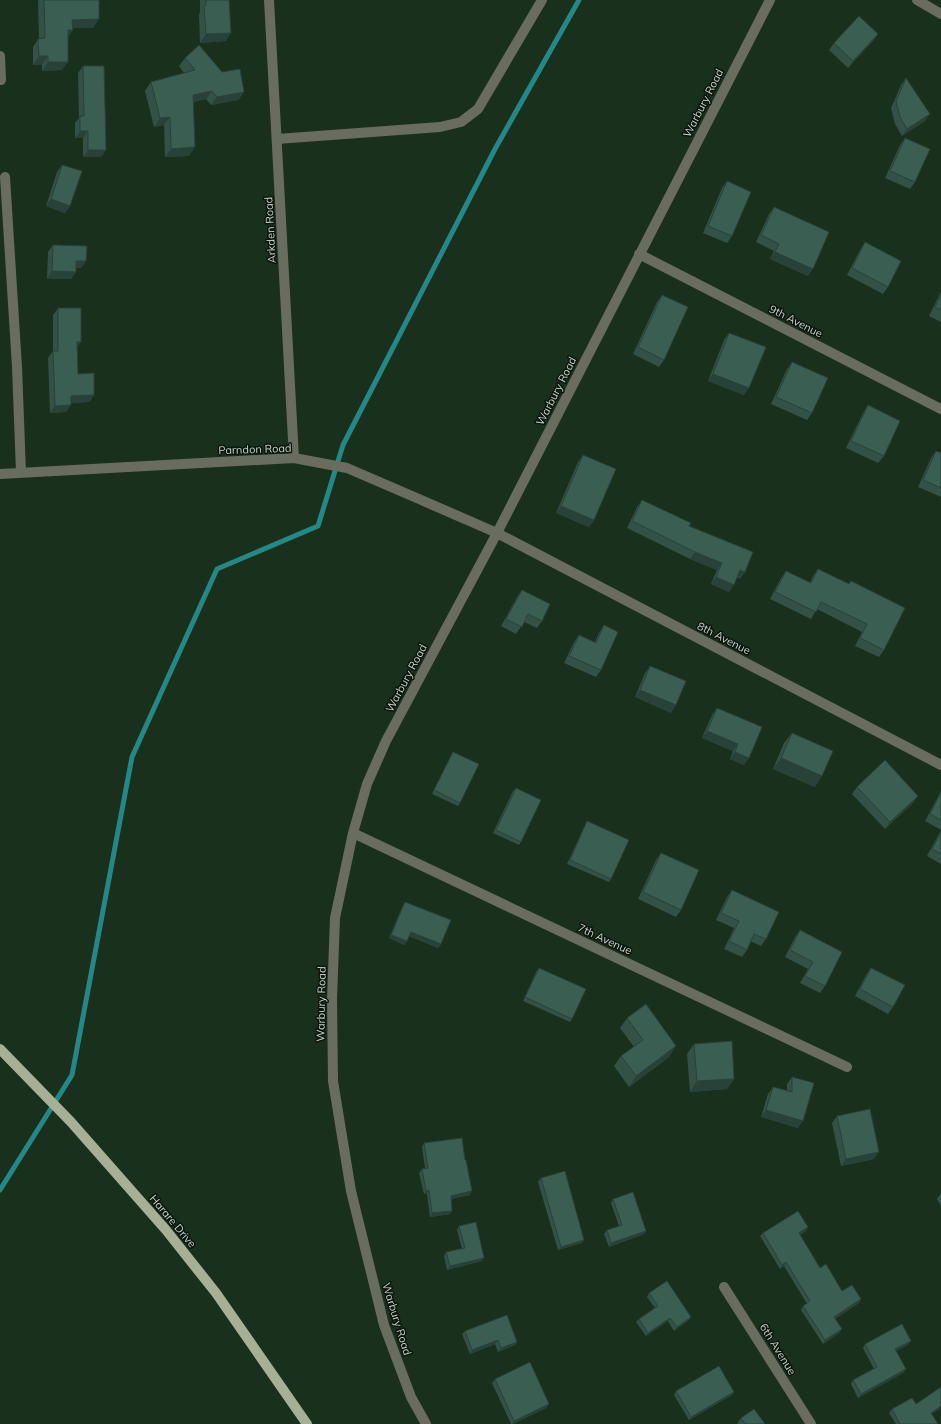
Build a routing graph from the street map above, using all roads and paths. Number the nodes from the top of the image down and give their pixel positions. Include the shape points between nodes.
1 (269, 0) edge
2 (542, 0) edge
3 (770, 0) edge
4 (917, 0) edge
5 (941, 14) edge
6 (0, 56) edge
7 (1, 80) dead end
8 (277, 139) junction
9 (5, 177) dead end
10 (640, 254) junction
11 (941, 408) edge
12 (294, 458) junction
13 (21, 472) junction
14 (0, 474) edge
15 (497, 533) junction
16 (941, 765) edge
17 (353, 833) junction
18 (0, 1048) edge
19 (847, 1067) dead end
20 (724, 1287) dead end
21 (307, 1424) edge
22 (426, 1424) edge
23 (811, 1424) edge

1 - 8 street, Arkden Road
2 - 8 street via 478,109 461,122 440,127
3 - 10 street, Warbury Road
4 - 5 street
6 - 7 street
8 - 12 street, Arkden Road
9 - 13 street
10 - 11 street, 9th Avenue
10 - 15 street, Warbury Road
12 - 13 street, Parndon Road
12 - 15 street, Parndon Road via 347,468
13 - 14 street, Parndon Road
15 - 16 street, 8th Avenue
15 - 17 street, Warbury Road via 386,741 367,784
17 - 19 street, 7th Avenue
17 - 22 street, Warbury Road via 335,918 332,999 333,1081 351,1191 384,1325 411,1397
18 - 21 main road, Harare Drive via 71,1122 166,1230 216,1293
20 - 23 street, 6th Avenue

